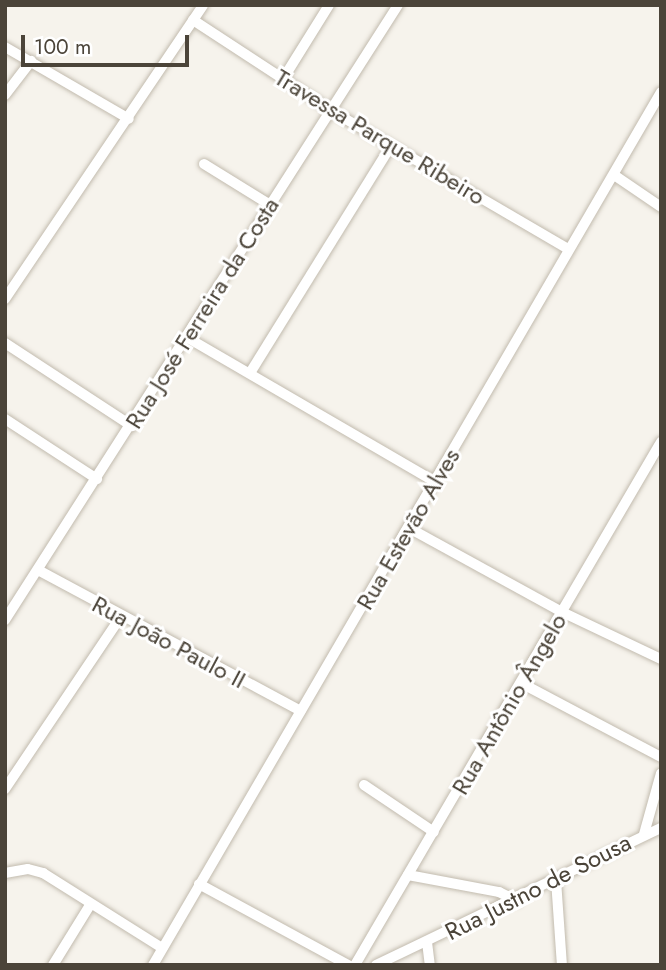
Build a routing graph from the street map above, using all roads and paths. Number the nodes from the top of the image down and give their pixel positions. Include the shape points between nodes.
1 (203, 5) edge
2 (330, 5) edge
3 (398, 5) edge
4 (194, 20) junction
5 (5, 47) edge
6 (31, 61) junction
7 (283, 79) junction
8 (661, 92) edge
9 (5, 95) edge
10 (332, 111) junction
11 (129, 119) junction
12 (391, 146) junction
13 (204, 164) dead end
14 (614, 174) junction
15 (270, 205) junction
16 (661, 206) edge
17 (568, 249) junction
18 (5, 299) edge
19 (188, 338) junction
20 (5, 343) edge
21 (250, 373) junction
22 (5, 419) edge
23 (131, 425) junction
24 (661, 442) edge
25 (97, 479) junction
26 (435, 482) junction
27 (409, 528) junction
28 (38, 570) junction
29 (562, 612) junction
30 (120, 618) junction
31 (5, 620) edge
32 (661, 659) edge
33 (521, 683) junction
34 (301, 711) junction
35 (661, 757) edge
36 (661, 773) edge
37 (364, 785) dead end
38 (5, 789) edge
39 (661, 828) edge
40 (434, 832) junction
41 (644, 834) junction
42 (5, 873) edge
43 (408, 875) junction
44 (556, 880) junction
45 (199, 884) junction
46 (517, 901) junction
47 (90, 905) junction
48 (427, 942) junction
49 (162, 948) junction
50 (53, 965) edge
51 (153, 965) edge
52 (348, 965) edge
53 (355, 965) edge
54 (376, 965) edge
55 (430, 965) edge
56 (562, 965) edge

1 - 4 street
2 - 7 street
3 - 10 street, Rua José Ferreira da Costa
4 - 7 street, Travessa Parque Ribeiro
4 - 11 street
5 - 6 street
6 - 9 street
6 - 11 street
7 - 10 street, Travessa Parque Ribeiro
8 - 14 street, Rua Estevão Alves
10 - 12 street, Travessa Parque Ribeiro
10 - 15 street, Rua José Ferreira da Costa
11 - 18 street
12 - 17 street, Travessa Parque Ribeiro
12 - 21 street
13 - 15 street
14 - 16 street
14 - 17 street, Rua Estevão Alves
15 - 19 street, Rua José Ferreira da Costa
17 - 26 street, Rua Estevão Alves
19 - 21 street
19 - 23 street, Rua José Ferreira da Costa
20 - 23 street
21 - 26 street
22 - 25 street
23 - 25 street, Rua José Ferreira da Costa
24 - 29 street, Rua Antônio Ângelo
25 - 28 street, Rua José Ferreira da Costa
26 - 27 street, Rua Estevão Alves
27 - 29 street
27 - 34 street, Rua Estevão Alves
28 - 30 street, Rua João Paulo II
28 - 31 street, Rua José Ferreira da Costa
29 - 32 street
29 - 33 street, Rua Antônio Ângelo
30 - 34 street, Rua João Paulo II
30 - 38 street
33 - 35 street
33 - 40 street, Rua Antônio Ângelo
34 - 45 street, Rua Estevão Alves
36 - 41 street
37 - 40 street
39 - 41 street, Rua Justno de Sousa
40 - 43 street, Rua Antônio Ângelo
41 - 44 street, Rua Justno de Sousa
42 - 47 street via 34,870
43 - 46 street via 499,891
43 - 53 street, Rua Antônio Ângelo
44 - 46 street, Rua Justno de Sousa
44 - 56 street
45 - 49 street, Rua Estevão Alves
45 - 52 street
46 - 48 street, Rua Justno de Sousa
47 - 49 street
47 - 50 street
48 - 54 street, Rua Justno de Sousa
48 - 55 street
49 - 51 street, Rua Estevão Alves

